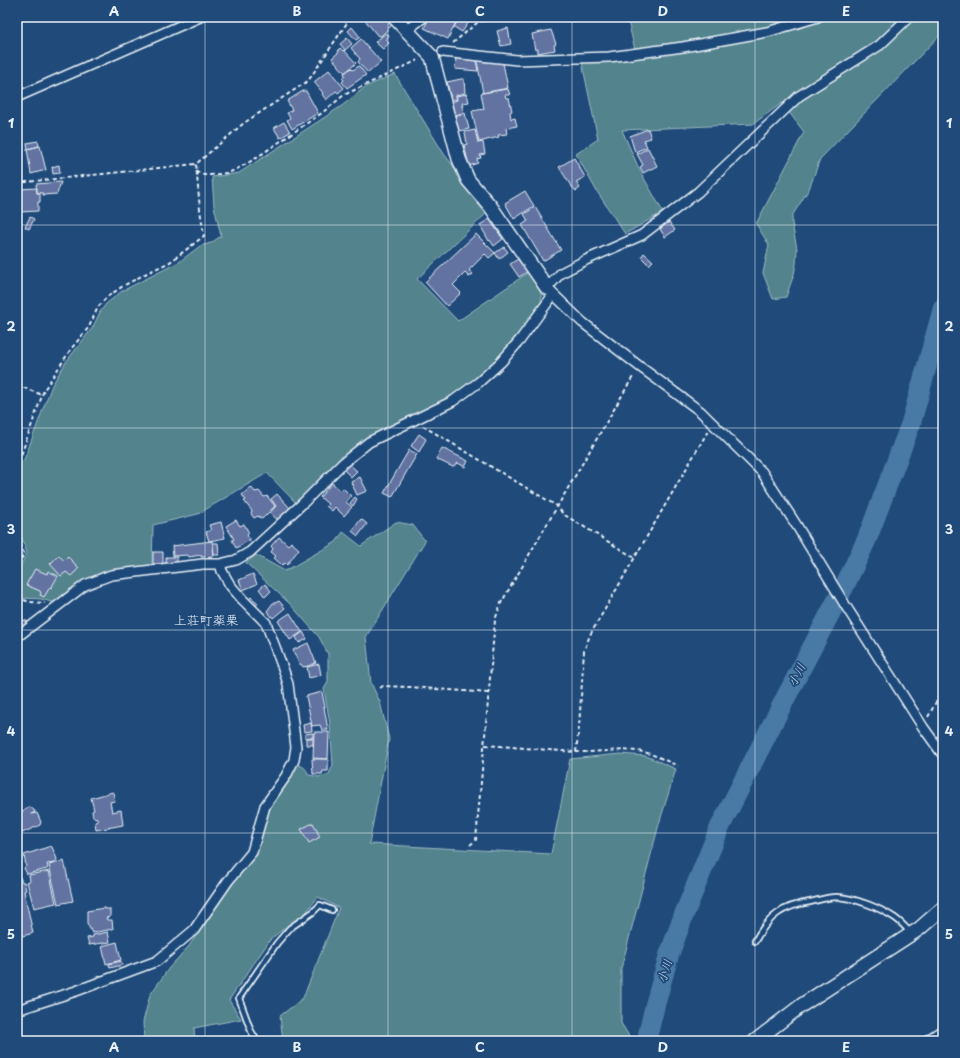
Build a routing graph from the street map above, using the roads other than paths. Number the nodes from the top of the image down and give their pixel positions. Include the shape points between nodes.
1 (200, 17) edge
2 (394, 17) edge
3 (424, 17) edge
4 (818, 17) edge
5 (909, 17) edge
6 (408, 30) junction
7 (443, 52) road end
8 (17, 97) edge
9 (550, 291) junction
10 (220, 564) junction
11 (17, 638) edge
12 (943, 755) edge
13 (943, 908) edge
14 (332, 910) dead end
15 (912, 934) junction
16 (755, 941) dead end
17 (17, 1010) edge
18 (943, 1030) edge
19 (257, 1041) edge
20 (755, 1041) edge
21 (926, 1041) edge

1 - 8 street
2 - 6 street
3 - 6 street
4 - 7 street via 767,32 609,57 516,60
5 - 9 street via 880,45 799,96 698,192 642,235 561,273
6 - 9 street via 432,57 459,159 468,180 491,207
9 - 10 street via 520,340 479,382 453,401 369,442 343,463 250,552 236,560
9 - 12 street via 582,322 700,411 762,472
10 - 11 street via 111,576 85,585
10 - 17 street via 230,585 266,622 288,684 296,747 294,760 265,806 252,852 194,930 157,961
13 - 15 street
14 - 19 lane via 320,904 290,928 239,998
15 - 16 lane via 896,918 862,902 837,897 805,902 779,912 768,921
15 - 20 street via 802,1005
18 - 21 street

